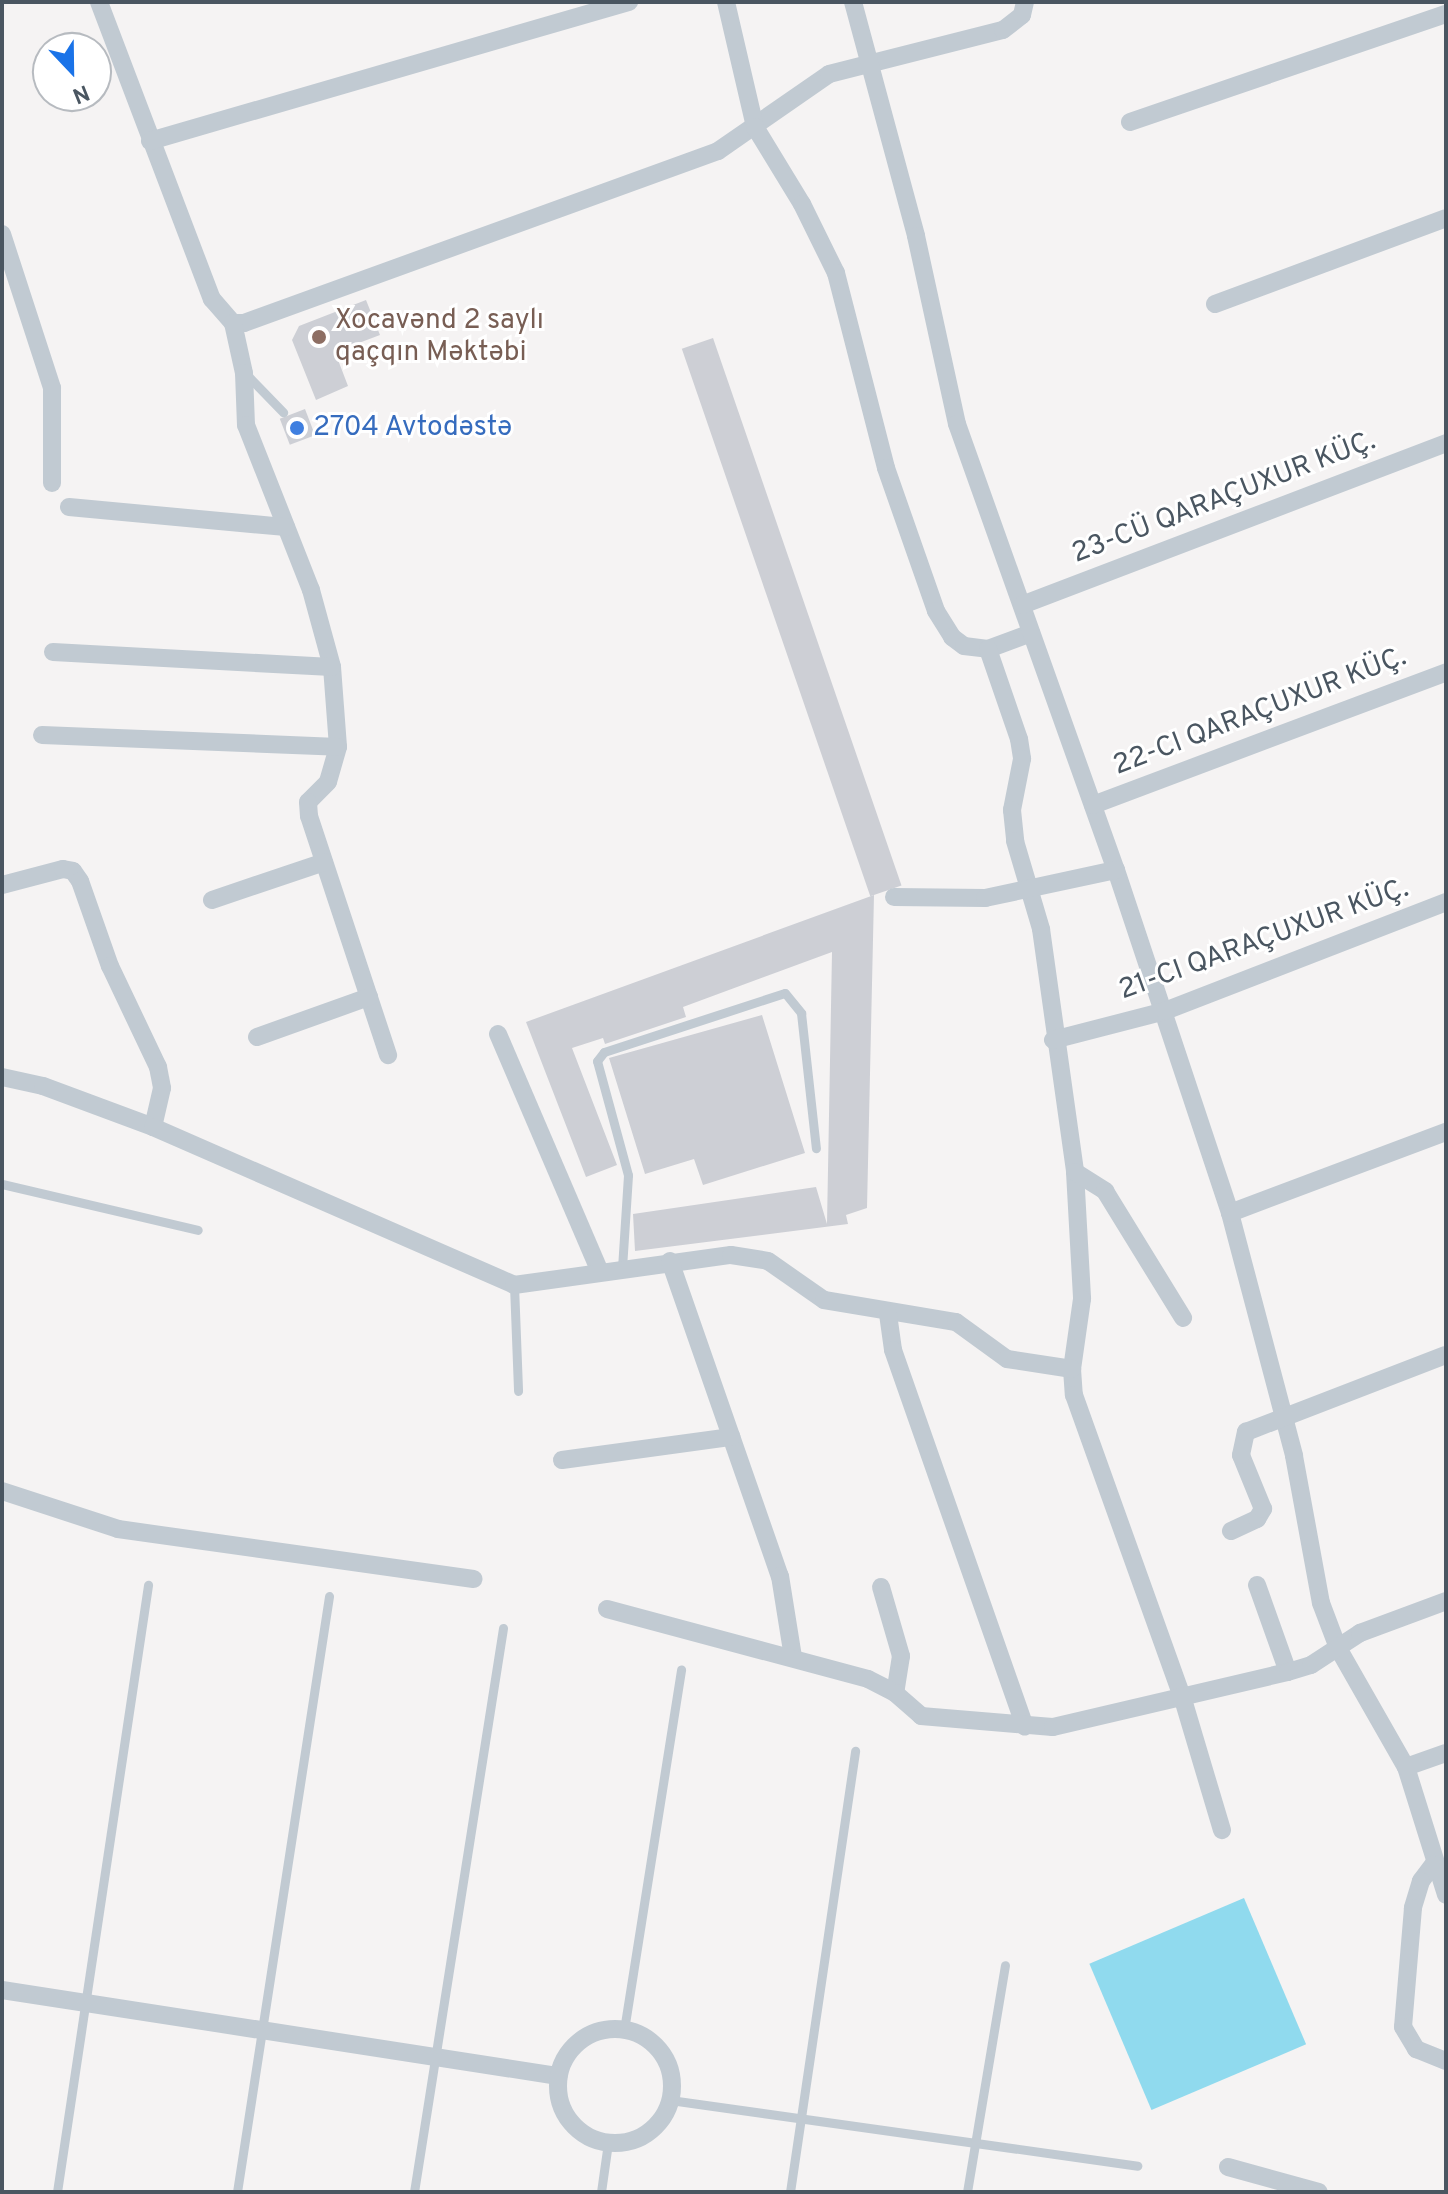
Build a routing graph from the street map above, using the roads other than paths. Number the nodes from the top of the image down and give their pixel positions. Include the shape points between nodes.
1 (99, 2) edge
2 (629, 2) edge
3 (726, 2) edge
4 (853, 2) edge
5 (1025, 2) edge
6 (1446, 14) edge
7 (866, 63) junction
8 (1130, 122) dead end
9 (755, 127) junction
10 (150, 141) junction
11 (1446, 218) edge
12 (2, 234) edge
13 (1215, 304) dead end
14 (233, 323) junction
15 (244, 373) junction
16 (283, 412) dead end
17 (1446, 443) edge
18 (52, 483) dead end
19 (69, 507) dead end
20 (286, 527) junction
21 (1022, 605) junction
22 (1031, 633) junction
23 (988, 649) junction
24 (53, 652) dead end
25 (332, 667) junction
26 (1446, 672) edge
27 (42, 735) dead end
28 (338, 747) junction
29 (1093, 805) junction
30 (324, 862) junction
31 (1116, 870) junction
32 (2, 885) edge
33 (1030, 889) junction
34 (894, 897) dead end
35 (212, 900) dead end
36 (1446, 902) edge
37 (369, 997) junction
38 (1165, 1011) junction
39 (498, 1034) dead end
40 (257, 1037) dead end
41 (1053, 1040) junction
42 (388, 1055) dead end
43 (2, 1077) edge
44 (153, 1127) junction
45 (1446, 1132) edge
46 (816, 1148) dead end
47 (1075, 1172) junction
48 (2, 1184) edge
49 (1230, 1213) junction
50 (198, 1230) dead end
51 (670, 1261) junction
52 (622, 1268) junction
53 (600, 1272) junction
54 (514, 1285) junction
55 (888, 1314) junction
56 (1183, 1318) dead end
57 (1446, 1355) edge
58 (1072, 1369) junction
59 (518, 1391) dead end
60 (1283, 1416) junction
61 (731, 1437) junction
62 (562, 1460) dead end
63 (2, 1491) edge
64 (1231, 1531) dead end
65 (473, 1579) dead end
66 (148, 1585) dead end
67 (1257, 1585) dead end
68 (881, 1587) dead end
69 (329, 1596) dead end
70 (1446, 1601) edge
71 (607, 1609) dead end
72 (503, 1628) dead end
73 (1338, 1648) junction
74 (793, 1657) junction
75 (681, 1669) dead end
76 (1288, 1672) junction
77 (895, 1693) junction
78 (1182, 1696) junction
79 (1025, 1727) junction
80 (855, 1751) dead end
81 (1446, 1753) edge
82 (1406, 1767) junction
83 (1222, 1830) dead end
84 (1433, 1865) junction
85 (1446, 1895) edge
86 (1005, 1965) dead end
87 (2, 1990) edge
88 (83, 2006) junction
89 (624, 2030) junction
90 (260, 2033) junction
91 (434, 2059) junction
92 (1446, 2061) edge
93 (558, 2076) junction
94 (670, 2100) junction
95 (799, 2119) junction
96 (974, 2141) junction
97 (608, 2143) junction
98 (1137, 2166) dead end
99 (1228, 2167) dead end
100 (57, 2192) edge
101 (237, 2192) edge
102 (414, 2192) edge
103 (601, 2192) edge
104 (790, 2192) edge
105 (967, 2192) edge
106 (1319, 2192) edge

1 - 10 street
2 - 10 street
3 - 9 street
4 - 7 street
5 - 7 street via 1022,15 1003,30
6 - 8 street
7 - 9 street via 816,81
7 - 21 street via 916,236 957,424
9 - 14 street via 718,151 650,177 256,320
9 - 23 street via 836,273 886,468 936,611 964,646
10 - 14 street via 212,299
11 - 13 street
12 - 18 street via 52,388
14 - 15 street
15 - 16 lane
15 - 20 street via 246,425
17 - 21 street, 23-CÜ QARAÇUXUR KÜÇ.
19 - 20 street
20 - 25 street via 311,590
21 - 22 street
22 - 23 street
22 - 29 street
23 - 33 street via 1019,739 1022,759 1012,810
24 - 25 street
25 - 28 street
26 - 29 street, 22-CI QARAÇUXUR KÜÇ.
27 - 28 street
28 - 30 street via 328,782 308,802
29 - 31 street
30 - 35 street
30 - 37 street
31 - 33 street
31 - 38 street
32 - 44 street via 63,869 73,871 80,881 110,966 158,1067 162,1088
33 - 34 street via 985,898
33 - 41 street via 1041,929
36 - 38 street, 21-CI QARAÇUXUR KÜÇ.
37 - 40 street
37 - 42 street
38 - 41 street, 21-CI QARAÇUXUR KÜÇ.
38 - 49 street
39 - 53 street
41 - 47 street
43 - 44 street via 43,1086
44 - 54 street
45 - 49 street
46 - 52 lane via 801,1013 785,993 604,1052 597,1061 628,1175
47 - 56 street via 1105,1191
47 - 58 street via 1082,1299
48 - 50 lane
49 - 60 street
51 - 52 street
51 - 55 street via 731,1255 768,1261 811,1295
51 - 61 street
52 - 53 street
53 - 54 street
54 - 59 lane
55 - 58 street via 956,1322 1007,1359
55 - 79 street via 893,1350
57 - 60 street
58 - 78 street via 1082,1424
60 - 64 street via 1246,1432 1241,1455 1263,1509 1257,1519
60 - 73 street via 1321,1603
61 - 62 street
61 - 74 street via 787,1603
63 - 65 street via 118,1529
66 - 88 lane
67 - 76 street
68 - 77 street via 901,1656
69 - 90 lane
70 - 73 street via 1389,1620
71 - 74 street via 717,1643
72 - 91 lane
73 - 76 street
73 - 82 street
74 - 77 street via 868,1679
75 - 89 lane
76 - 78 street
77 - 79 street via 921,1716
78 - 79 street via 1101,1719
78 - 83 street
80 - 95 lane
81 - 82 street
82 - 84 street
84 - 85 street
84 - 92 street via 1421,1881 1413,1908 1403,2027 1416,2049
86 - 96 lane
87 - 88 street
88 - 90 street
88 - 100 lane
89 - 93 street via 606,2029 575,2045
89 - 94 street via 657,2047 672,2082
90 - 91 street
90 - 101 lane
91 - 93 street
91 - 102 lane
93 - 97 street via 557,2092 568,2120 593,2140
94 - 95 lane
94 - 97 street via 664,2116 640,2138
95 - 96 lane
95 - 104 lane
96 - 98 lane
96 - 105 lane
97 - 103 lane
99 - 106 street

